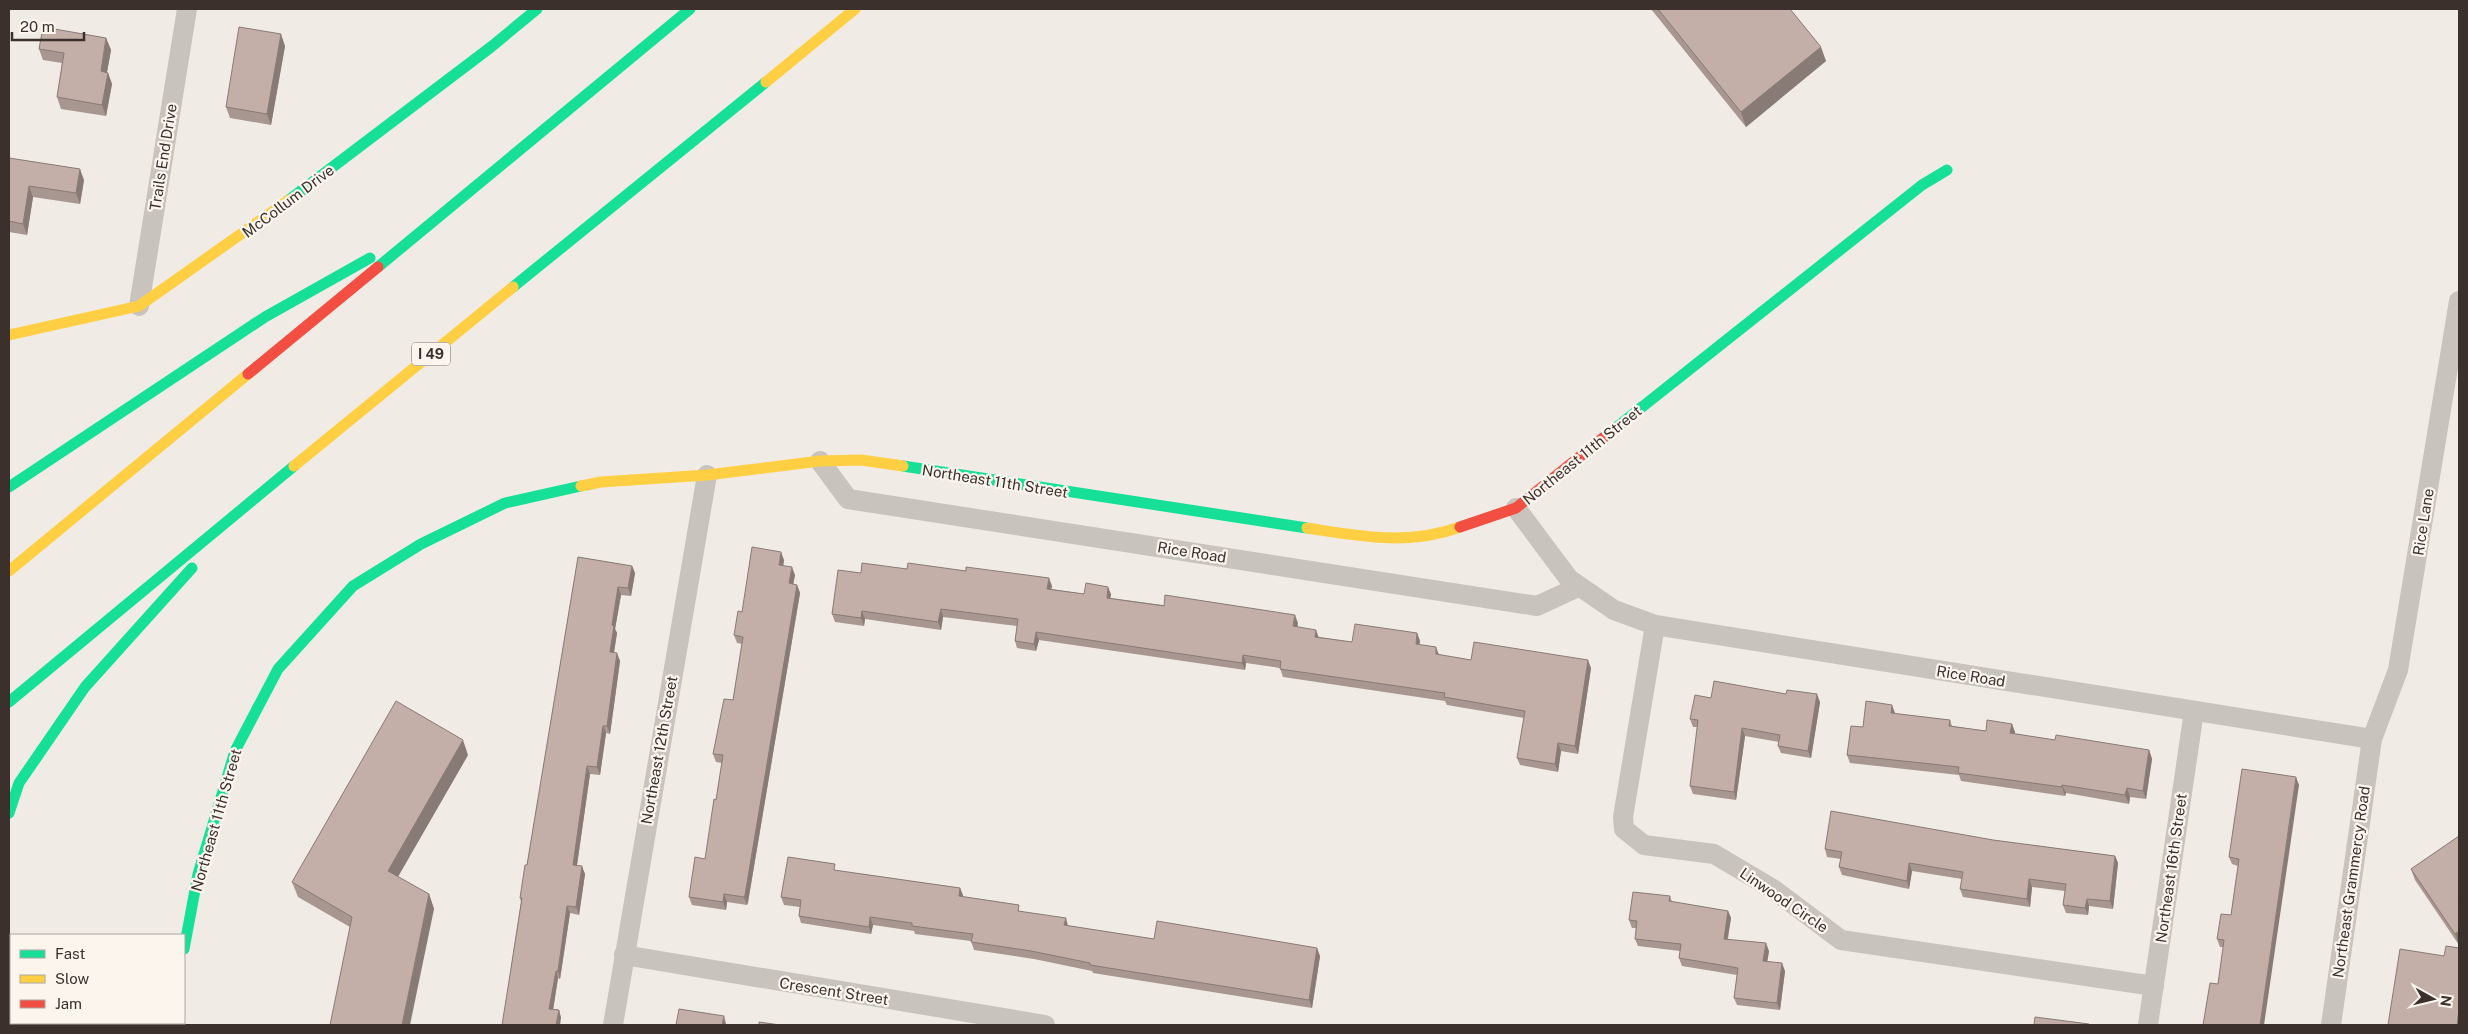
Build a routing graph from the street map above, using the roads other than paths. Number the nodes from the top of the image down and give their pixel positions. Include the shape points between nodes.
1 (187, 9) edge
2 (538, 9) edge
3 (690, 9) edge
4 (855, 9) edge
5 (1947, 170) dead end
6 (436, 220) junction
7 (2459, 301) edge
8 (139, 306) junction
9 (9, 335) edge
10 (318, 446) junction
11 (820, 461) junction
12 (707, 474) junction
13 (9, 487) edge
14 (1516, 508) junction
15 (9, 571) edge
16 (1578, 587) junction
17 (1655, 626) junction
18 (9, 702) edge
19 (2194, 711) junction
20 (2372, 739) junction
21 (9, 813) edge
22 (185, 944) edge
23 (624, 955) junction
24 (2154, 986) junction
25 (613, 1025) edge
26 (1045, 1025) edge
27 (2148, 1025) edge
28 (2331, 1025) edge

1 - 8 street, Trails End Drive
2 - 8 main road, McCollum Drive via 262,221
3 - 6 main road
4 - 10 main road, I 49
5 - 14 main road, Northeast 11th Street via 1922,185
6 - 13 main road via 265,317
6 - 15 main road
7 - 20 street, Rice Lane via 2398,670
8 - 9 main road, McCollum Drive
10 - 18 main road, I 49
10 - 21 main road via 195,565 85,687 19,783
11 - 12 main road, Northeast 11th Street
11 - 14 main road, Northeast 11th Street via 861,460 1380,539 1436,536
11 - 16 street, Rice Road via 848,499 1537,606
12 - 22 main road, Northeast 11th Street via 601,482 505,503 421,544 353,586 278,669 235,751 198,874
12 - 23 street, Northeast 12th Street
14 - 16 street, Rice Road
16 - 17 street, Rice Road via 1614,610
17 - 19 street, Rice Road
17 - 24 street, Linwood Circle via 1622,817 1624,829 1644,845 1714,854 1772,889 1841,940
19 - 20 street, Rice Road
19 - 24 street, Northeast 16th Street
20 - 28 street, Northeast Grammercy Road
23 - 25 street, Northeast 12th Street
23 - 26 street, Crescent Street
24 - 27 street, Northeast 16th Street

